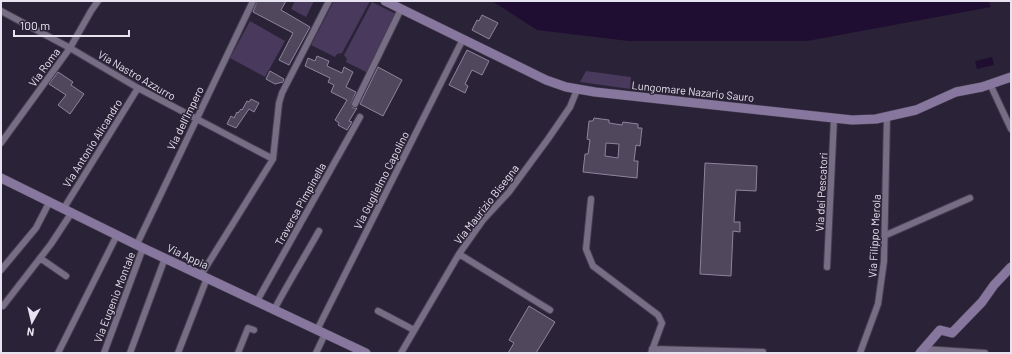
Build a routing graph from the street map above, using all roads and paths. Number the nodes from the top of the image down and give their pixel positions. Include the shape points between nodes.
1 (98, 1) edge
2 (253, 1) edge
3 (329, 1) edge
4 (385, 1) edge
5 (401, 9) junction
6 (1, 10) edge
7 (462, 39) junction
8 (70, 48) junction
9 (1011, 77) edge
10 (990, 84) junction
11 (138, 88) junction
12 (577, 90) junction
13 (355, 104) dead end
14 (887, 116) junction
15 (360, 117) dead end
16 (834, 118) junction
17 (195, 119) junction
18 (1011, 130) edge
19 (1, 143) edge
20 (273, 159) junction
21 (1, 178) edge
22 (970, 198) dead end
23 (591, 199) dead end
24 (50, 201) junction
25 (68, 210) junction
26 (319, 231) dead end
27 (118, 235) junction
28 (886, 235) junction
29 (140, 246) junction
30 (459, 254) junction
31 (40, 258) junction
32 (165, 258) junction
33 (827, 267) dead end
34 (1011, 267) edge
35 (1, 270) edge
36 (66, 276) dead end
37 (204, 276) junction
38 (257, 302) junction
39 (3, 306) dead end
40 (274, 310) junction
41 (550, 310) dead end
42 (378, 311) dead end
43 (254, 330) dead end
44 (414, 330) junction
45 (321, 332) junction
46 (651, 351) edge
47 (922, 351) edge
48 (763, 352) edge
49 (58, 353) edge
50 (104, 353) edge
51 (130, 353) edge
52 (178, 353) edge
53 (238, 353) edge
54 (316, 353) edge
55 (366, 353) edge
56 (401, 353) edge
57 (860, 353) edge
58 (985, 353) edge

1 - 8 street, Via Roma
2 - 17 street, Via dell'Impero
3 - 20 street via 279,103
4 - 5 street, Lungomare Nazario Sauro
5 - 7 street, Lungomare Nazario Sauro
5 - 13 street
6 - 8 street, Via Nastro Azzurro
7 - 12 street, Lungomare Nazario Sauro via 546,80
7 - 45 street, Via Guglielmo Capolino
8 - 11 street, Via Nastro Azzurro
8 - 19 street, Via Roma
9 - 10 street, Lungomare Nazario Sauro
10 - 14 street, Lungomare Nazario Sauro via 956,92 916,110
10 - 18 street
11 - 17 street, Via Nastro Azzurro
11 - 25 street, Via Antonio Alicandro
12 - 16 street, Lungomare Nazario Sauro
12 - 30 street, Via Maurizio Bisegna via 570,107 548,139
14 - 16 street, Lungomare Nazario Sauro via 852,120
14 - 28 street, Via Filippo Merola
15 - 38 street, Traversa Pimpinella
16 - 33 street, Via dei Pescatori
17 - 20 street, Via Nastro Azzurro
17 - 29 street, Via dell'Impero
20 - 37 street
21 - 24 street, Via Appia
22 - 28 street
23 - 46 street via 586,249 593,266 658,315 662,323
24 - 25 street, Via Appia
24 - 35 street via 36,228
25 - 27 street, Via Appia
25 - 31 street, Via Antonio Alicandro via 51,244
26 - 40 street
27 - 29 street, Via Appia
27 - 49 street
28 - 57 street, Via Filippo Merola via 878,304
29 - 32 street, Via Appia
29 - 50 street, Via Eugenio Montale
30 - 41 street
30 - 44 street, Via Maurizio Bisegna
31 - 36 street
31 - 39 street, Via Antonio Alicandro
32 - 37 street, Via Appia
32 - 51 street
34 - 47 street via 952,333 940,330
37 - 38 street, Via Appia
37 - 52 street
38 - 40 street, Via Appia
40 - 45 street, Via Appia
42 - 44 street
43 - 53 street via 248,328
44 - 56 street, Via Maurizio Bisegna
45 - 54 street, Via Guglielmo Capolino
45 - 55 street, Via Appia
46 - 48 street
47 - 58 street

